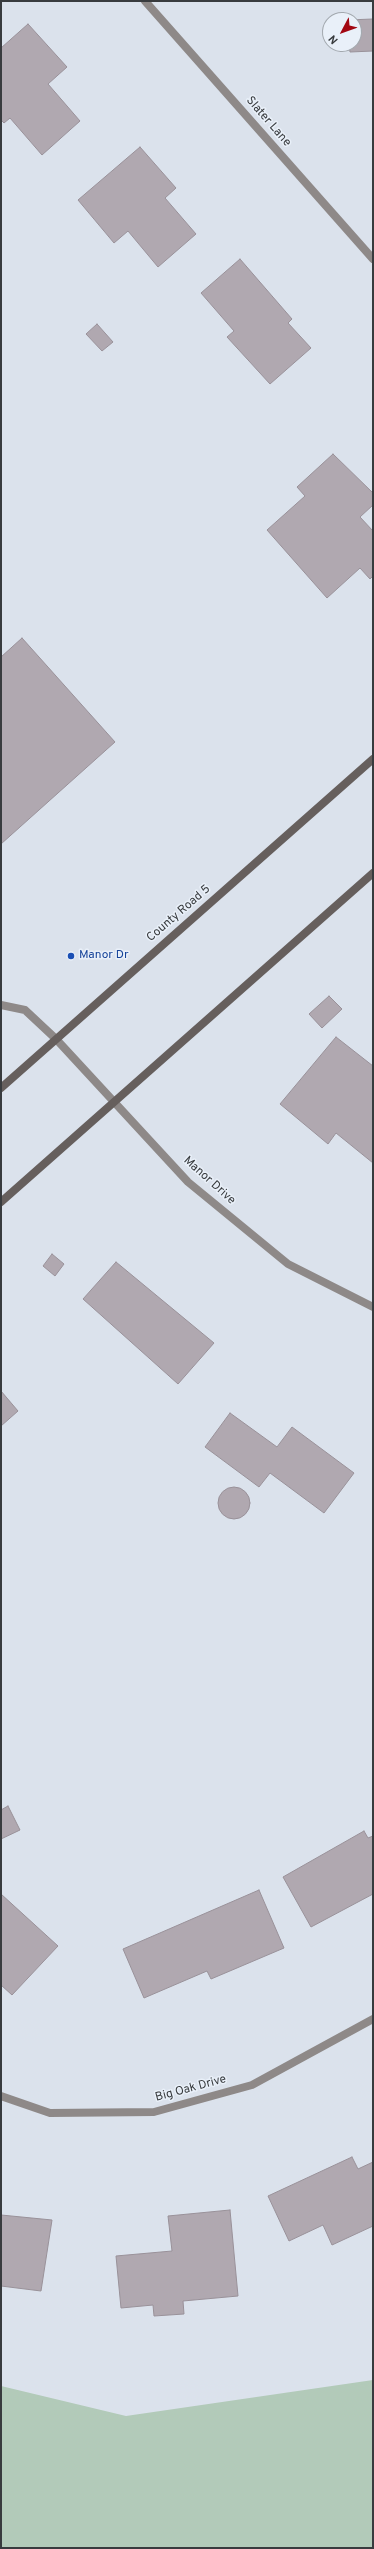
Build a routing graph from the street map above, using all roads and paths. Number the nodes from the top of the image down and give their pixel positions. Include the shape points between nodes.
1 (145, 1) edge
2 (373, 259) edge
3 (373, 759) edge
4 (373, 873) edge
5 (1, 1005) edge
6 (56, 1039) junction
7 (1, 1088) edge
8 (114, 1101) junction
9 (1, 1202) edge
10 (373, 1307) edge
11 (373, 2019) edge
12 (1, 2096) edge

1 - 2 street, Slater Lane
3 - 6 main road, County Road 5
4 - 8 main road
5 - 6 street, Manor Drive via 25,1010
6 - 7 main road, County Road 5
6 - 8 street, Manor Drive
8 - 9 main road
8 - 10 street, Manor Drive via 188,1182 288,1264
11 - 12 street, Big Oak Drive via 252,2085 154,2112 50,2112

